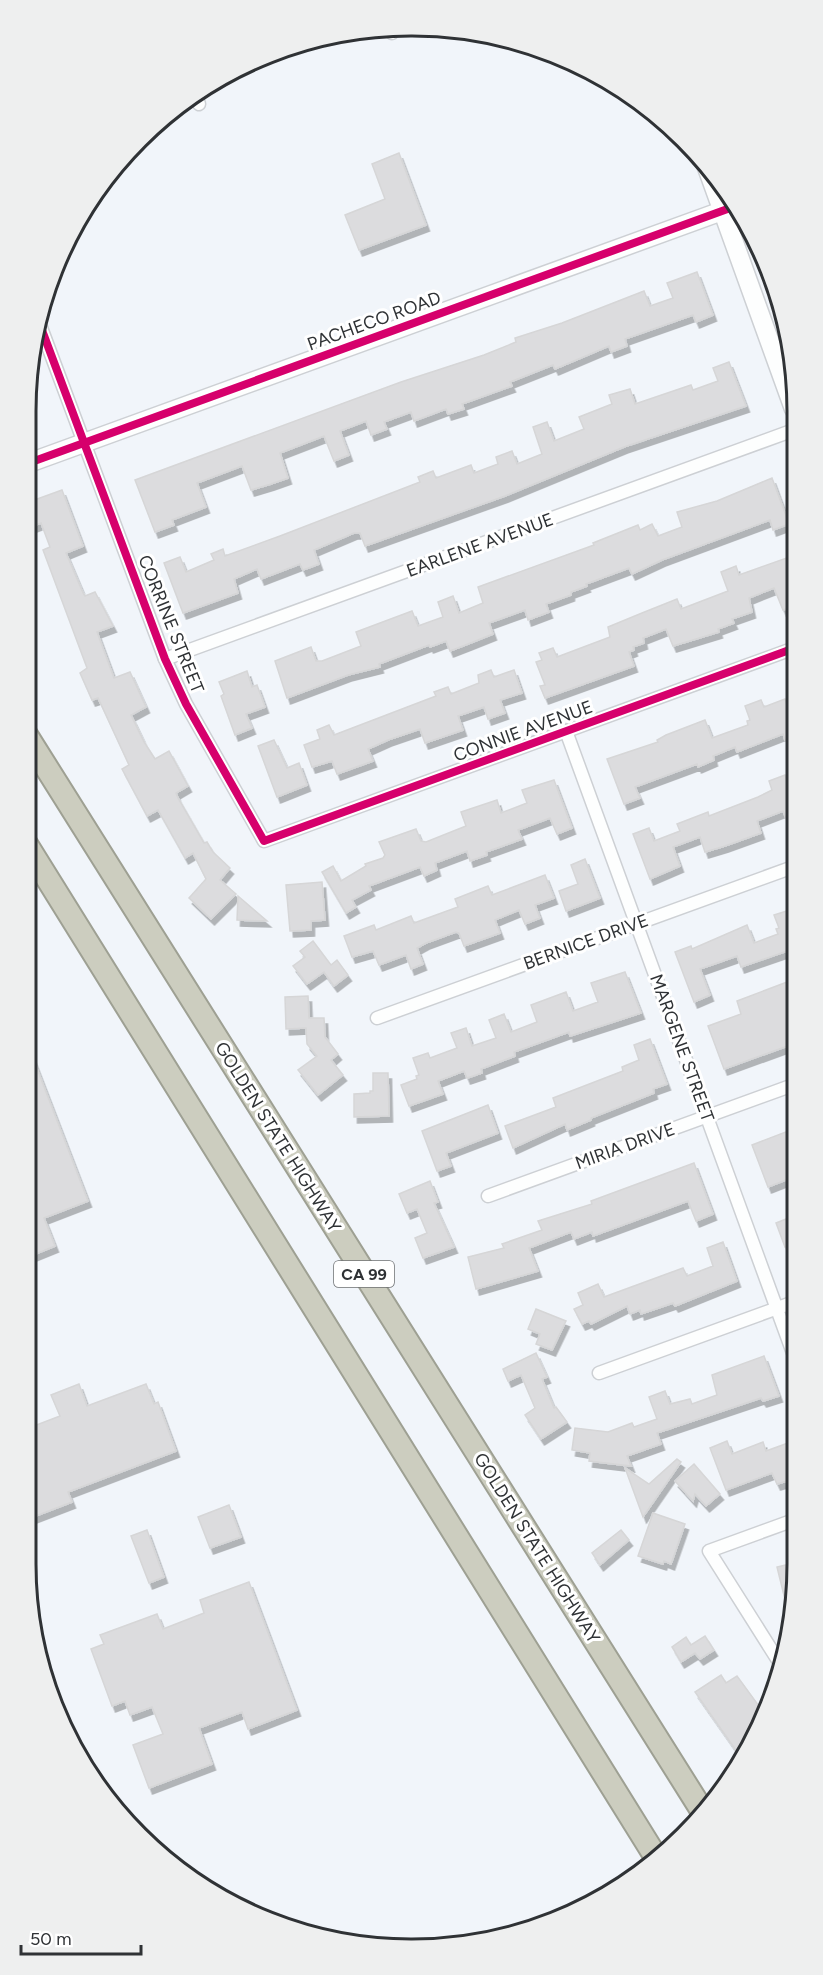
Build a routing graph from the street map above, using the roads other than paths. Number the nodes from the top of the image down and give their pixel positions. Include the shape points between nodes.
1 (728, 209) edge
2 (728, 210) edge
3 (44, 335) edge
4 (786, 383) edge
5 (787, 433) edge
6 (85, 442) junction
7 (36, 460) edge
8 (787, 651) edge
9 (165, 659) junction
10 (567, 731) junction
11 (36, 751) edge
12 (264, 841) joint
13 (36, 860) edge
14 (787, 869) edge
15 (637, 924) junction
16 (377, 1018) dead end
17 (787, 1087) edge
18 (707, 1116) junction
19 (488, 1196) dead end
20 (787, 1305) edge
21 (777, 1309) junction
22 (787, 1336) edge
23 (599, 1373) dead end
24 (787, 1523) edge
25 (775, 1656) edge
26 (699, 1805) edge
27 (652, 1851) edge

1 - 6 street, PACHECO ROAD
2 - 4 street
3 - 6 street, CORRINE STREET
5 - 9 street, EARLENE AVENUE
6 - 7 street, PACHECO ROAD
6 - 9 street, CORRINE STREET
8 - 10 street, CONNIE AVENUE
9 - 12 street, CORRINE STREET via 186,704
10 - 12 street, CONNIE AVENUE
10 - 15 street, MARGENE STREET
11 - 26 highway, GOLDEN STATE HIGHWAY / CA 99
13 - 27 highway
14 - 15 street, BERNICE DRIVE
15 - 16 street, BERNICE DRIVE
15 - 18 street, MARGENE STREET
17 - 18 street, MIRIA DRIVE
18 - 19 street, MIRIA DRIVE
18 - 21 street, MARGENE STREET
20 - 21 street
21 - 22 street, MARGENE STREET
21 - 23 street
24 - 25 street via 709,1551

